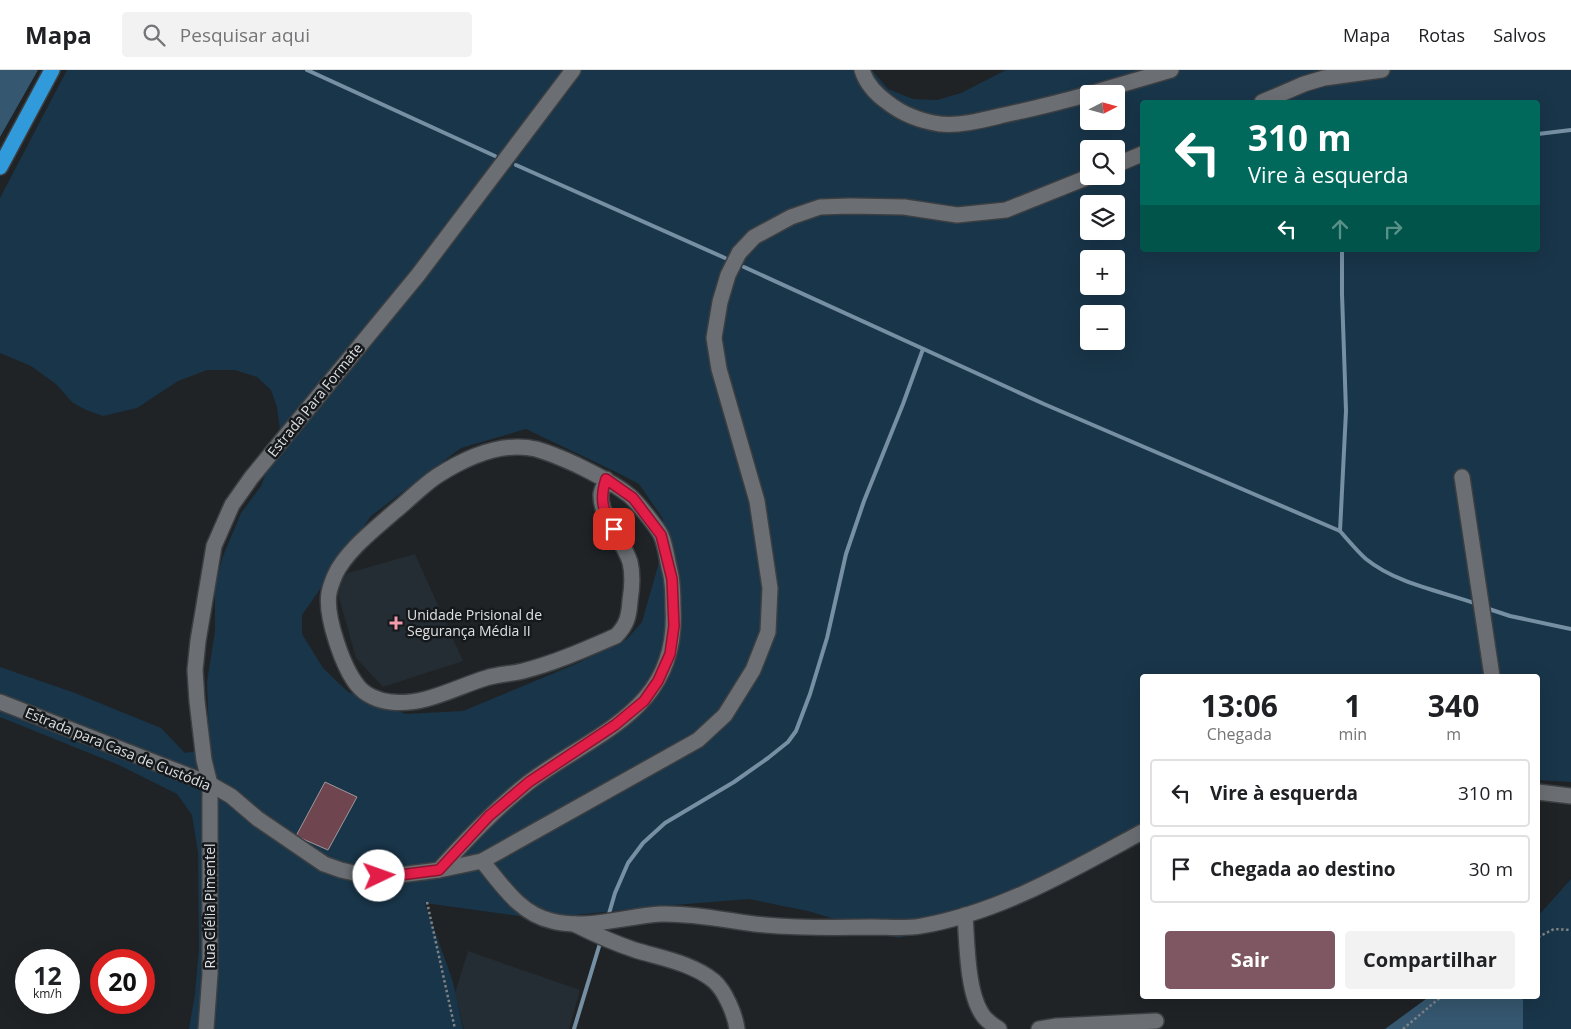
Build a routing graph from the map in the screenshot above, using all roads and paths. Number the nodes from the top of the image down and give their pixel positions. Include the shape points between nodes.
1 (52, 70) edge
2 (573, 70) edge
3 (862, 70) edge
4 (1170, 70) edge
5 (1382, 70) edge
6 (1323, 74) edge
7 (1119, 85) edge
8 (1080, 96) edge
9 (1267, 100) edge
10 (1140, 155) edge
11 (1125, 161) edge
12 (0, 167) edge
13 (1080, 180) edge
14 (1462, 477) dead end
15 (606, 479) junction
16 (1492, 674) edge
17 (0, 702) edge
18 (210, 784) junction
19 (1540, 792) edge
20 (1571, 796) edge
21 (1140, 833) edge
22 (482, 861) junction
23 (439, 870) junction
24 (427, 902) dead end
25 (965, 915) junction
26 (574, 924) junction
27 (1571, 930) edge
28 (1540, 936) edge
29 (1438, 999) edge
30 (1156, 1021) dead end
31 (206, 1029) edge
32 (455, 1029) edge
33 (737, 1029) edge
34 (999, 1029) edge
35 (1039, 1029) edge
36 (1403, 1029) edge

1 - 12 highway
2 - 18 street, Estrada Para Formate via 418,275 232,505 214,546 195,670 200,732
3 - 8 street via 864,78 880,97 900,112 940,124 973,122
4 - 7 street
5 - 6 street
6 - 9 street
10 - 11 street
13 - 22 street, Estrada para Casa de Custódia via 1006,210 957,215 904,207 820,208 791,218 754,237 739,252 728,274 714,338 719,369 757,501 770,588 768,632 753,670 725,714 698,740
14 - 16 street
15 - 15 street via 534,448 509,447 481,454 436,477 348,556 336,574 329,593 332,622 340,652 358,687 368,695 391,702 421,700 489,677 522,672 616,636 627,622 632,576 623,543 602,504 601,492
15 - 23 street via 633,498 661,535 672,579 674,626 670,654 658,681 644,701 615,725 529,782 489,816
17 - 18 street, Estrada para Casa de Custódia
18 - 23 street, Estrada para Casa de Custódia via 324,864 366,876
18 - 31 street, Rua Clélia Pimentel via 210,974
19 - 20 street
21 - 25 street via 1018,897
22 - 23 street, Estrada para Casa de Custódia
22 - 26 street via 510,896 528,912 551,921
24 - 32 path
25 - 26 street via 919,927 804,928 661,914
25 - 34 street via 971,986 981,1013
26 - 33 street via 599,937 704,974 716,983 731,1006
27 - 28 path via 1554,929
29 - 36 path
30 - 35 street

